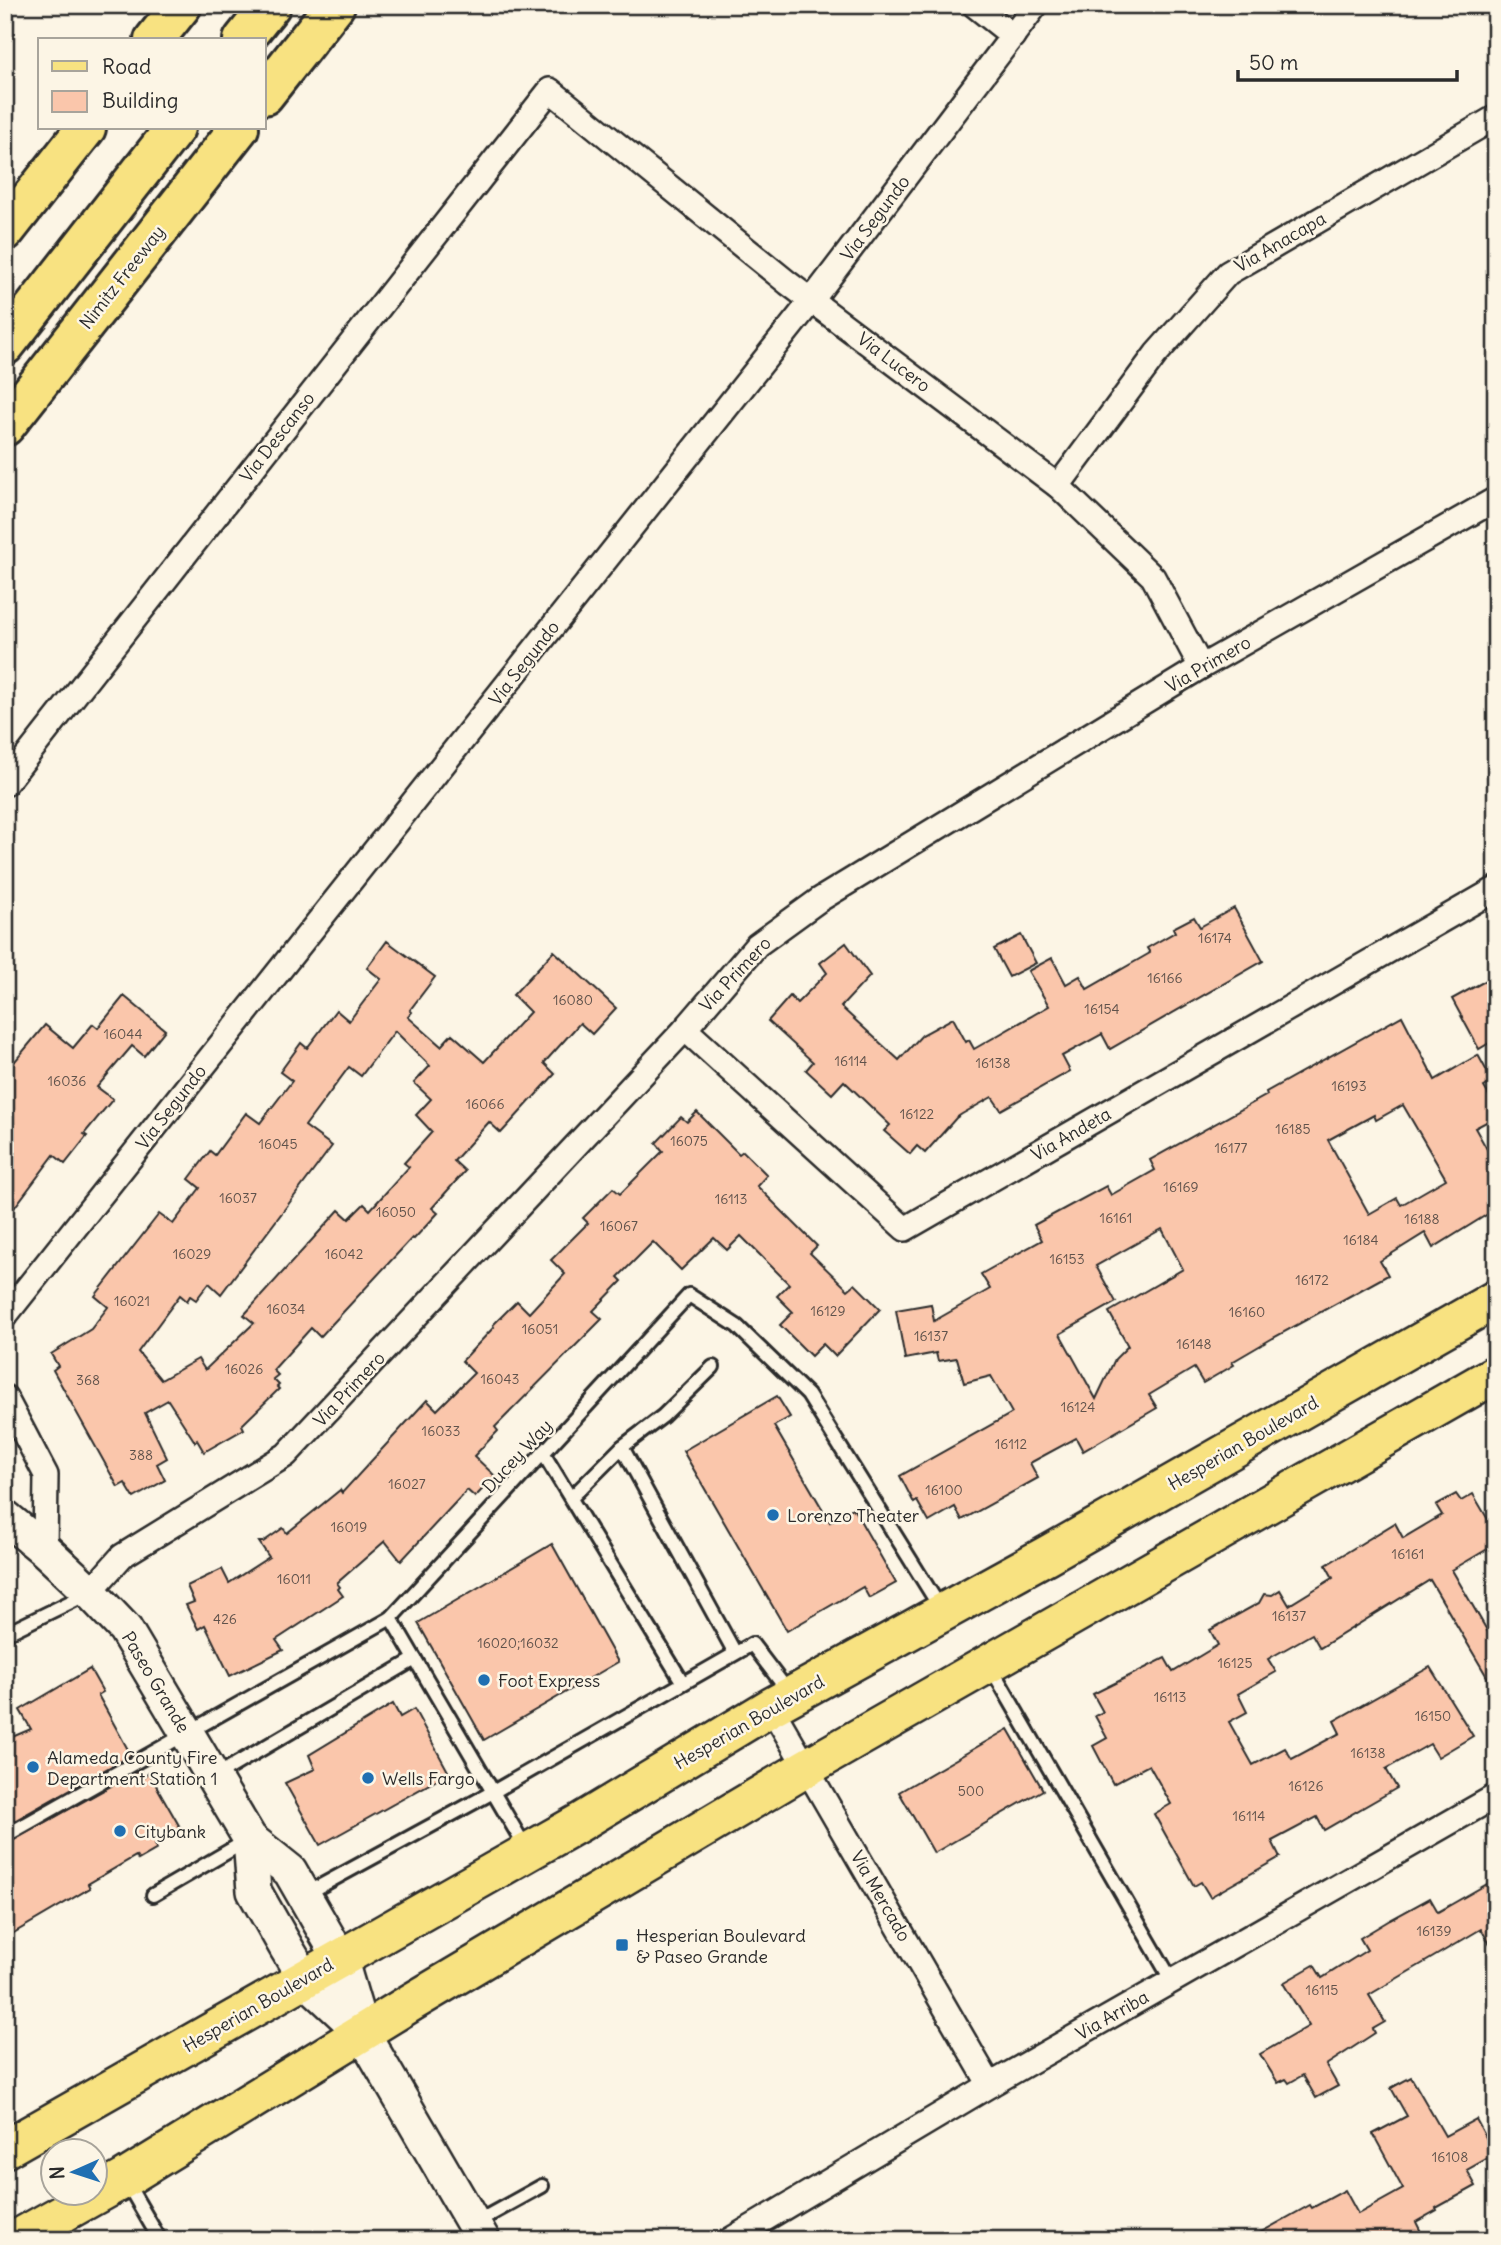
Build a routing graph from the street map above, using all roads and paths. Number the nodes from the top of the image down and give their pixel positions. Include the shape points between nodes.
1 (182, 5) edge
2 (271, 5) edge
3 (335, 5) edge
4 (974, 5) edge
5 (1036, 5) edge
6 (1013, 36) junction
7 (156, 38) edge
8 (245, 38) edge
9 (550, 90) joint
10 (266, 92) edge
11 (1496, 117) edge
12 (84, 130) edge
13 (173, 130) edge
14 (237, 130) edge
15 (5, 231) edge
16 (812, 300) junction
17 (5, 345) edge
18 (5, 426) edge
19 (1058, 486) junction
20 (1496, 499) edge
21 (1201, 667) junction
22 (5, 783) edge
23 (1496, 889) edge
24 (685, 1029) junction
25 (1496, 1299) edge
26 (5, 1316) edge
27 (713, 1367) dead end
28 (1496, 1374) edge
29 (5, 1397) edge
30 (622, 1447) junction
31 (543, 1453) junction
32 (572, 1497) junction
33 (5, 1517) edge
34 (45, 1550) junction
35 (90, 1592) junction
36 (943, 1612) junction
37 (391, 1618) junction
38 (5, 1634) edge
39 (735, 1653) junction
40 (415, 1659) junction
41 (988, 1663) junction
42 (683, 1683) junction
43 (781, 1702) junction
44 (187, 1732) junction
45 (806, 1768) junction
46 (214, 1777) junction
47 (493, 1792) junction
48 (1496, 1796) edge
49 (5, 1836) edge
50 (250, 1839) junction
51 (528, 1852) junction
52 (153, 1895) dead end
53 (304, 1895) junction
54 (340, 1958) junction
55 (305, 1979) junction
56 (1172, 1981) junction
57 (362, 2032) junction
58 (990, 2085) junction
59 (5, 2149) edge
60 (124, 2179) junction
61 (542, 2186) dead end
62 (478, 2232) edge
63 (31, 2236) edge
64 (160, 2240) edge
65 (730, 2240) edge

1 - 7 highway
2 - 8 highway
3 - 10 highway
4 - 6 street
5 - 6 street, Via Segundo
6 - 16 street, Via Segundo
9 - 16 street, Via Lucero
9 - 22 street, Via Descanso
11 - 19 street, Via Anacapa via 1228,273 1156,354
12 - 15 highway
13 - 17 highway
14 - 18 highway, Nimitz Freeway
16 - 19 street, Via Lucero
16 - 26 street, Via Segundo
19 - 21 street, Via Lucero via 1153,576
20 - 21 street, Via Primero
21 - 24 street, Via Primero via 819,900 757,945
23 - 24 street, Via Andeta via 905,1229
24 - 35 street, Via Primero via 286,1455 121,1556
25 - 36 main road, Hesperian Boulevard
27 - 30 lane via 663,1416
28 - 41 main road
29 - 34 street via 46,1475
30 - 32 lane
30 - 39 lane
31 - 32 lane
31 - 36 lane, Ducey Way via 689,1294 737,1326 808,1395
31 - 37 lane, Ducey Way
32 - 42 lane
33 - 34 street, Paseo Grande
34 - 35 street, Paseo Grande
35 - 38 lane
35 - 44 street, Paseo Grande via 125,1629
36 - 43 main road, Hesperian Boulevard
37 - 40 lane
37 - 44 lane, Ducey Way
39 - 42 lane
39 - 43 lane via 751,1644
40 - 46 lane
40 - 47 lane
41 - 45 main road
41 - 56 lane
42 - 47 lane
43 - 45 street, Via Mercado
43 - 51 main road, Hesperian Boulevard
44 - 46 street, Paseo Grande
44 - 49 lane, Ducey Way
45 - 57 main road
45 - 58 street, Via Mercado
46 - 50 street, Paseo Grande
47 - 51 lane
47 - 53 lane
48 - 56 street, Via Arriba
50 - 52 lane
50 - 53 street, Paseo Grande via 290,1871
50 - 55 street, Paseo Grande via 254,1891
51 - 54 main road, Hesperian Boulevard
53 - 54 street, Paseo Grande
54 - 55 main road, Hesperian Boulevard
54 - 57 street, Paseo Grande
55 - 57 street, Paseo Grande
55 - 59 main road, Hesperian Boulevard
56 - 58 street, Via Arriba
57 - 60 main road
57 - 62 street, Paseo Grande
58 - 65 street, Via Arriba
60 - 63 main road
60 - 64 lane
61 - 62 lane

